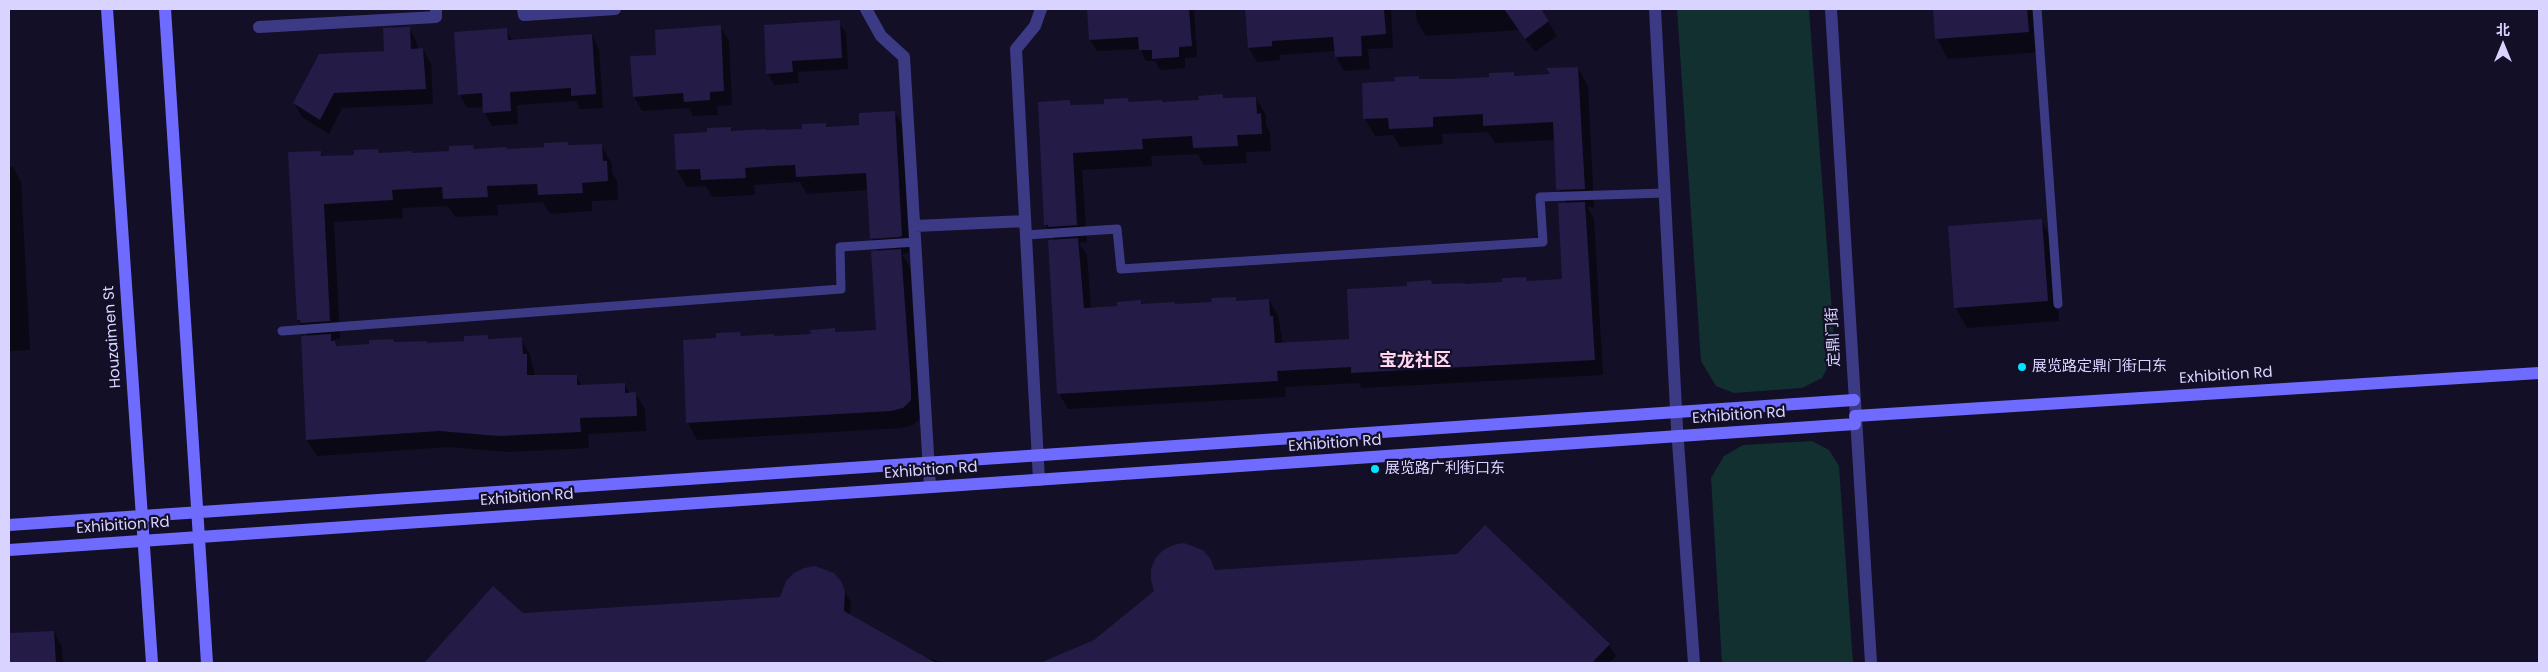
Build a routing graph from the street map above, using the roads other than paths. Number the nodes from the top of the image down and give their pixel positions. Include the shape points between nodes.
1 (107, 9) edge
2 (165, 9) edge
3 (436, 9) edge
4 (523, 9) edge
5 (615, 9) edge
6 (866, 9) edge
7 (1041, 9) edge
8 (1655, 9) edge
9 (1831, 9) edge
10 (2037, 9) edge
11 (259, 27) dead end
12 (1665, 193) junction
13 (1025, 221) junction
14 (915, 226) junction
15 (1026, 235) junction
16 (916, 242) junction
17 (2058, 304) dead end
18 (282, 331) dead end
19 (2539, 373) edge
20 (1854, 400) junction
21 (1676, 412) junction
22 (1855, 420) junction
23 (1678, 436) junction
24 (1037, 456) junction
25 (929, 463) junction
26 (1039, 480) junction
27 (930, 487) junction
28 (197, 513) junction
29 (142, 517) junction
30 (9, 525) edge
31 (199, 538) junction
32 (143, 541) junction
33 (9, 550) edge
34 (152, 663) edge
35 (207, 663) edge
36 (1694, 663) edge
37 (1871, 663) edge

1 - 29 street, Houzaimen St
2 - 28 street
3 - 11 street via 436,17
4 - 5 street via 524,15
6 - 14 street via 881,36 904,57
7 - 13 street via 1035,26 1016,49
8 - 12 street
9 - 20 street, 定鼎门街
10 - 17 lane
12 - 15 lane via 1540,197 1543,242 1121,269 1117,229
12 - 21 street
13 - 14 street
13 - 15 street
14 - 16 street
15 - 24 street
16 - 18 lane via 840,247 841,289
16 - 25 street
19 - 22 street, Exhibition Rd
20 - 21 street, Exhibition Rd
20 - 22 street, 定鼎门街
21 - 23 street
21 - 24 street, Exhibition Rd
22 - 23 street, Exhibition Rd
22 - 37 street, 定鼎门街
23 - 26 street, Exhibition Rd
23 - 36 street
24 - 25 street, Exhibition Rd
24 - 26 street
25 - 27 street
25 - 28 street, Exhibition Rd
26 - 27 street, Exhibition Rd
27 - 31 street, Exhibition Rd
28 - 29 street, Exhibition Rd
28 - 31 street
29 - 30 street, Exhibition Rd
29 - 32 street, Houzaimen St
31 - 32 street, Exhibition Rd
31 - 35 street
32 - 33 street, Exhibition Rd
32 - 34 street, Houzaimen St

